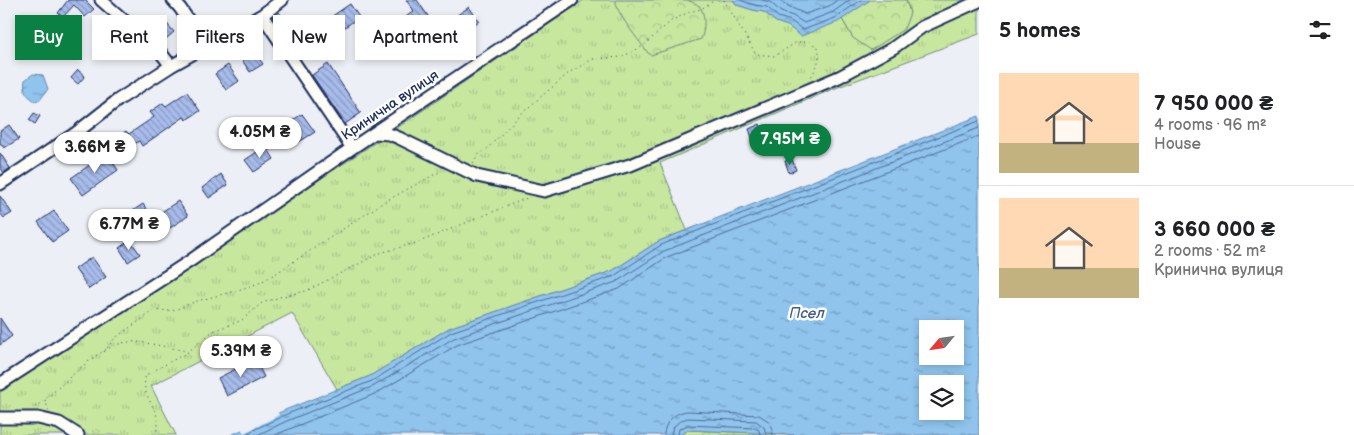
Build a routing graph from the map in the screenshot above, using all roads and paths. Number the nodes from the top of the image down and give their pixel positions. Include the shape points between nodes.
1 (102, 0) edge
2 (173, 0) edge
3 (282, 0) edge
4 (572, 0) edge
5 (715, 0) edge
6 (724, 0) edge
7 (979, 1) edge
8 (185, 15) edge
9 (262, 15) edge
10 (263, 16) edge
11 (182, 60) edge
12 (171, 66) junction
13 (807, 82) dead end
14 (376, 133) junction
15 (352, 148) junction
16 (454, 165) junction
17 (467, 172) junction
18 (0, 184) edge
19 (526, 198) dead end
20 (104, 352) junction
21 (188, 352) junction
22 (0, 384) edge
23 (0, 418) edge
24 (20, 418) junction
25 (78, 435) edge
26 (155, 435) edge

1 - 12 street
2 - 8 street
3 - 9 street
4 - 14 street, Кринична вулиця
5 - 17 path via 671,20 643,46 622,57 593,59 570,72 501,132 478,155
6 - 13 path via 756,54 775,56 797,42 809,42 818,47 818,64
7 - 17 street via 922,26 893,48 839,78 633,164 544,191
10 - 15 street
11 - 12 street
12 - 18 street
14 - 15 street, Кринична вулиця
14 - 16 street via 399,138
15 - 22 street, Кринична вулиця via 190,261
16 - 17 street
16 - 20 path via 384,202 259,282 172,311 155,310 147,314 115,338
19 - 21 path via 419,242 380,253 306,291 262,303 242,320 213,331
20 - 21 path via 127,342
20 - 24 path
21 - 26 path via 146,375 143,385 159,424
23 - 24 street
24 - 25 street via 59,423

